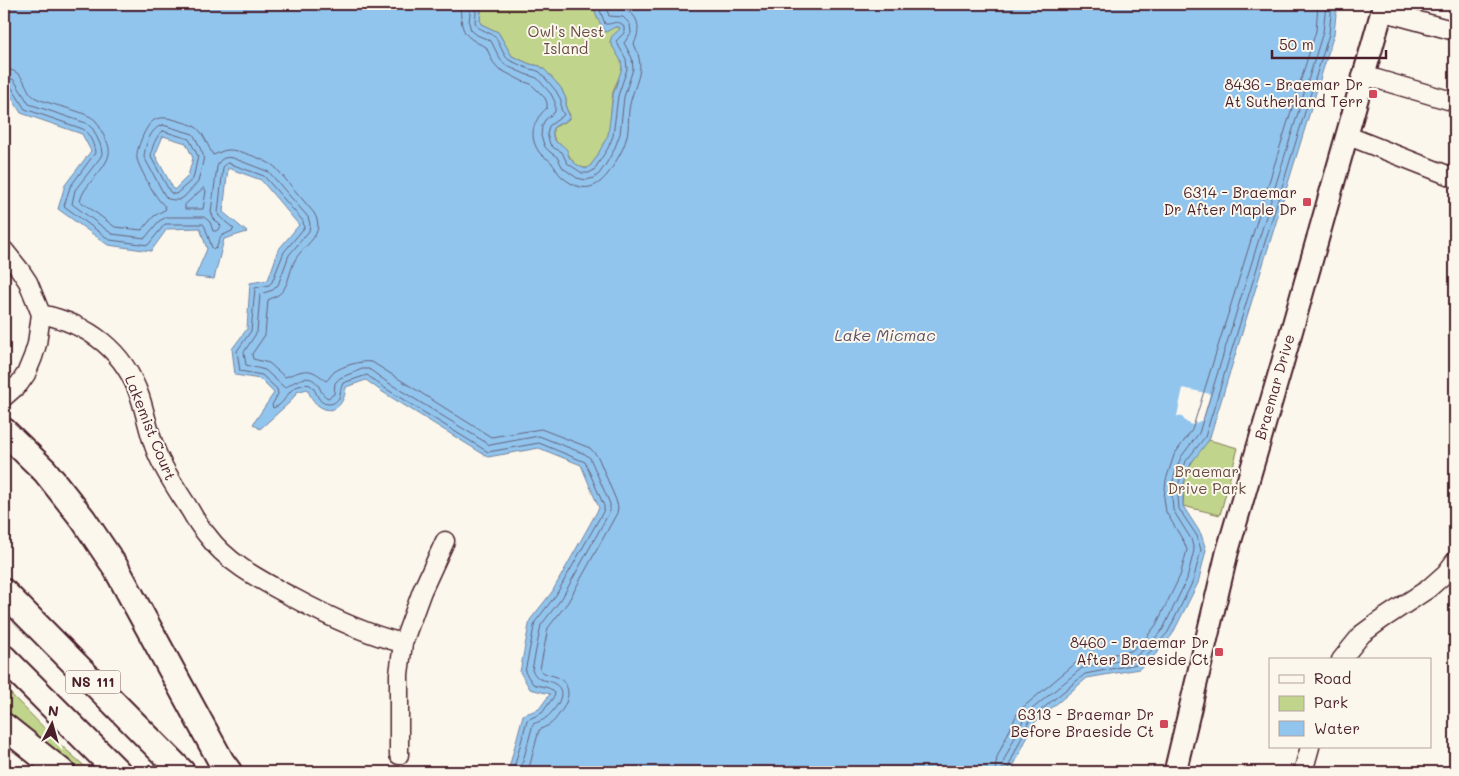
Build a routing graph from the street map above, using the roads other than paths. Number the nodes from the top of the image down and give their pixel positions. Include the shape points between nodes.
1 (1383, 8) edge
2 (1455, 31) edge
3 (1363, 75) junction
4 (1455, 102) edge
5 (1346, 135) junction
6 (1455, 178) edge
7 (4, 250) edge
8 (41, 314) junction
9 (4, 397) edge
10 (4, 431) edge
11 (445, 541) dead end
12 (1455, 561) edge
13 (4, 592) edge
14 (403, 643) junction
15 (4, 658) edge
16 (1343, 658) edge
17 (4, 726) edge
18 (1310, 748) edge
19 (399, 755) dead end
20 (62, 772) edge
21 (118, 772) edge
22 (182, 772) edge
23 (229, 772) edge
24 (1175, 772) edge
25 (1302, 772) edge

1 - 2 street
1 - 3 main road, Braemar Drive
3 - 4 street
3 - 5 main road, Braemar Drive
5 - 6 street
5 - 24 main road, Braemar Drive via 1227,553
7 - 8 street via 28,282
8 - 9 street via 34,357 19,384
8 - 14 street, Lakemist Court via 87,330 123,364 137,389 147,426 168,476 207,536 223,553 245,570 304,603 382,638
10 - 23 highway via 45,471 116,568
11 - 14 street
12 - 16 street via 1428,590 1362,634
13 - 22 highway, NS 111
14 - 19 street via 399,683
15 - 21 highway, NS 111
17 - 20 highway
18 - 25 street

